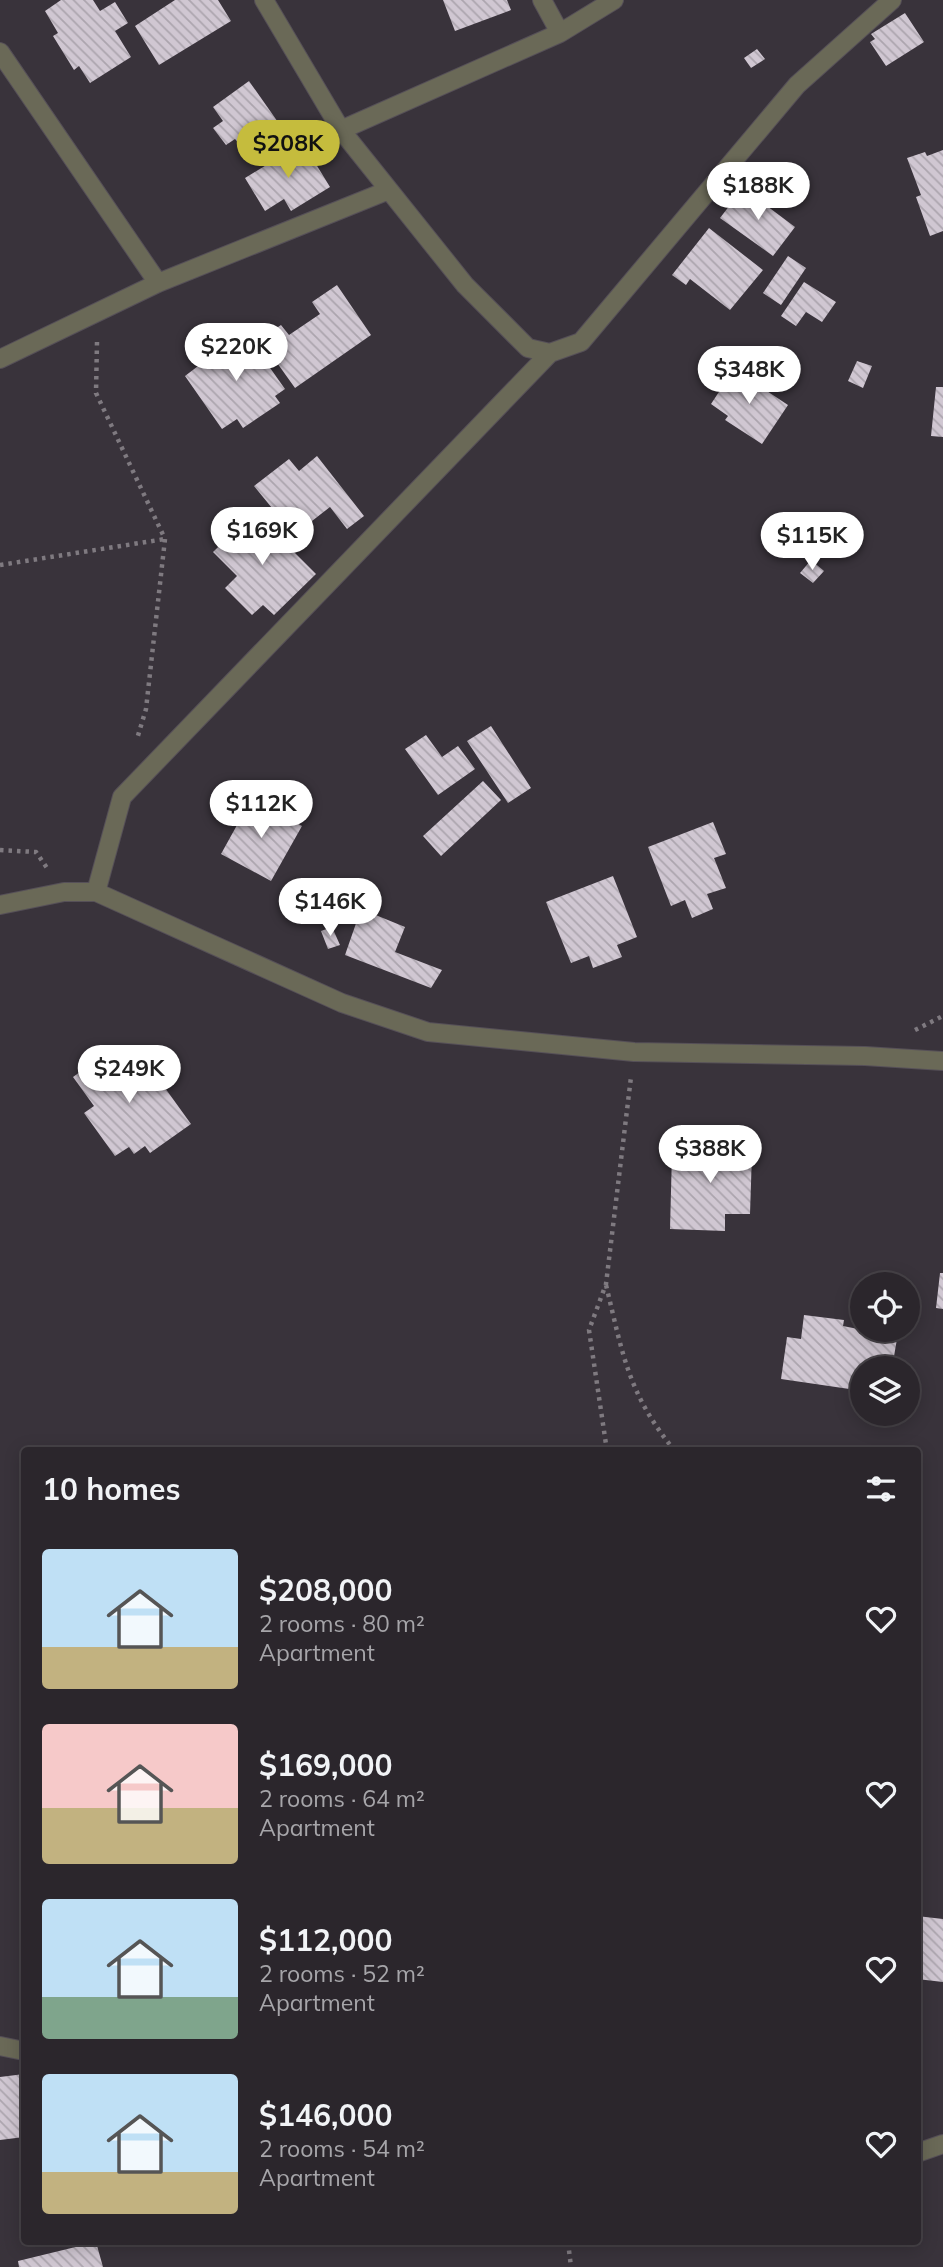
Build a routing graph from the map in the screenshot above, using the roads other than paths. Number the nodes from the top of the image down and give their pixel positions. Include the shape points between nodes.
1 (264, 0) edge
2 (542, 0) edge
3 (614, 0) edge
4 (892, 0) edge
5 (559, 33) junction
6 (0, 52) edge
7 (341, 130) junction
8 (389, 190) junction
9 (158, 283) junction
10 (550, 353) junction
11 (0, 359) edge
12 (96, 892) junction
13 (0, 905) edge
14 (943, 1061) edge
15 (0, 2046) edge
16 (21, 2050) edge
17 (943, 2144) edge
18 (921, 2152) edge

1 - 7 street
2 - 5 street
3 - 5 street
4 - 10 street via 797,85 582,342
5 - 7 street
6 - 9 street
7 - 8 street
8 - 9 street
8 - 10 street via 465,285 528,348
9 - 11 street
10 - 12 street via 121,797
12 - 13 street via 64,892
12 - 14 street via 342,1003 428,1031 634,1052
15 - 16 street
17 - 18 street

